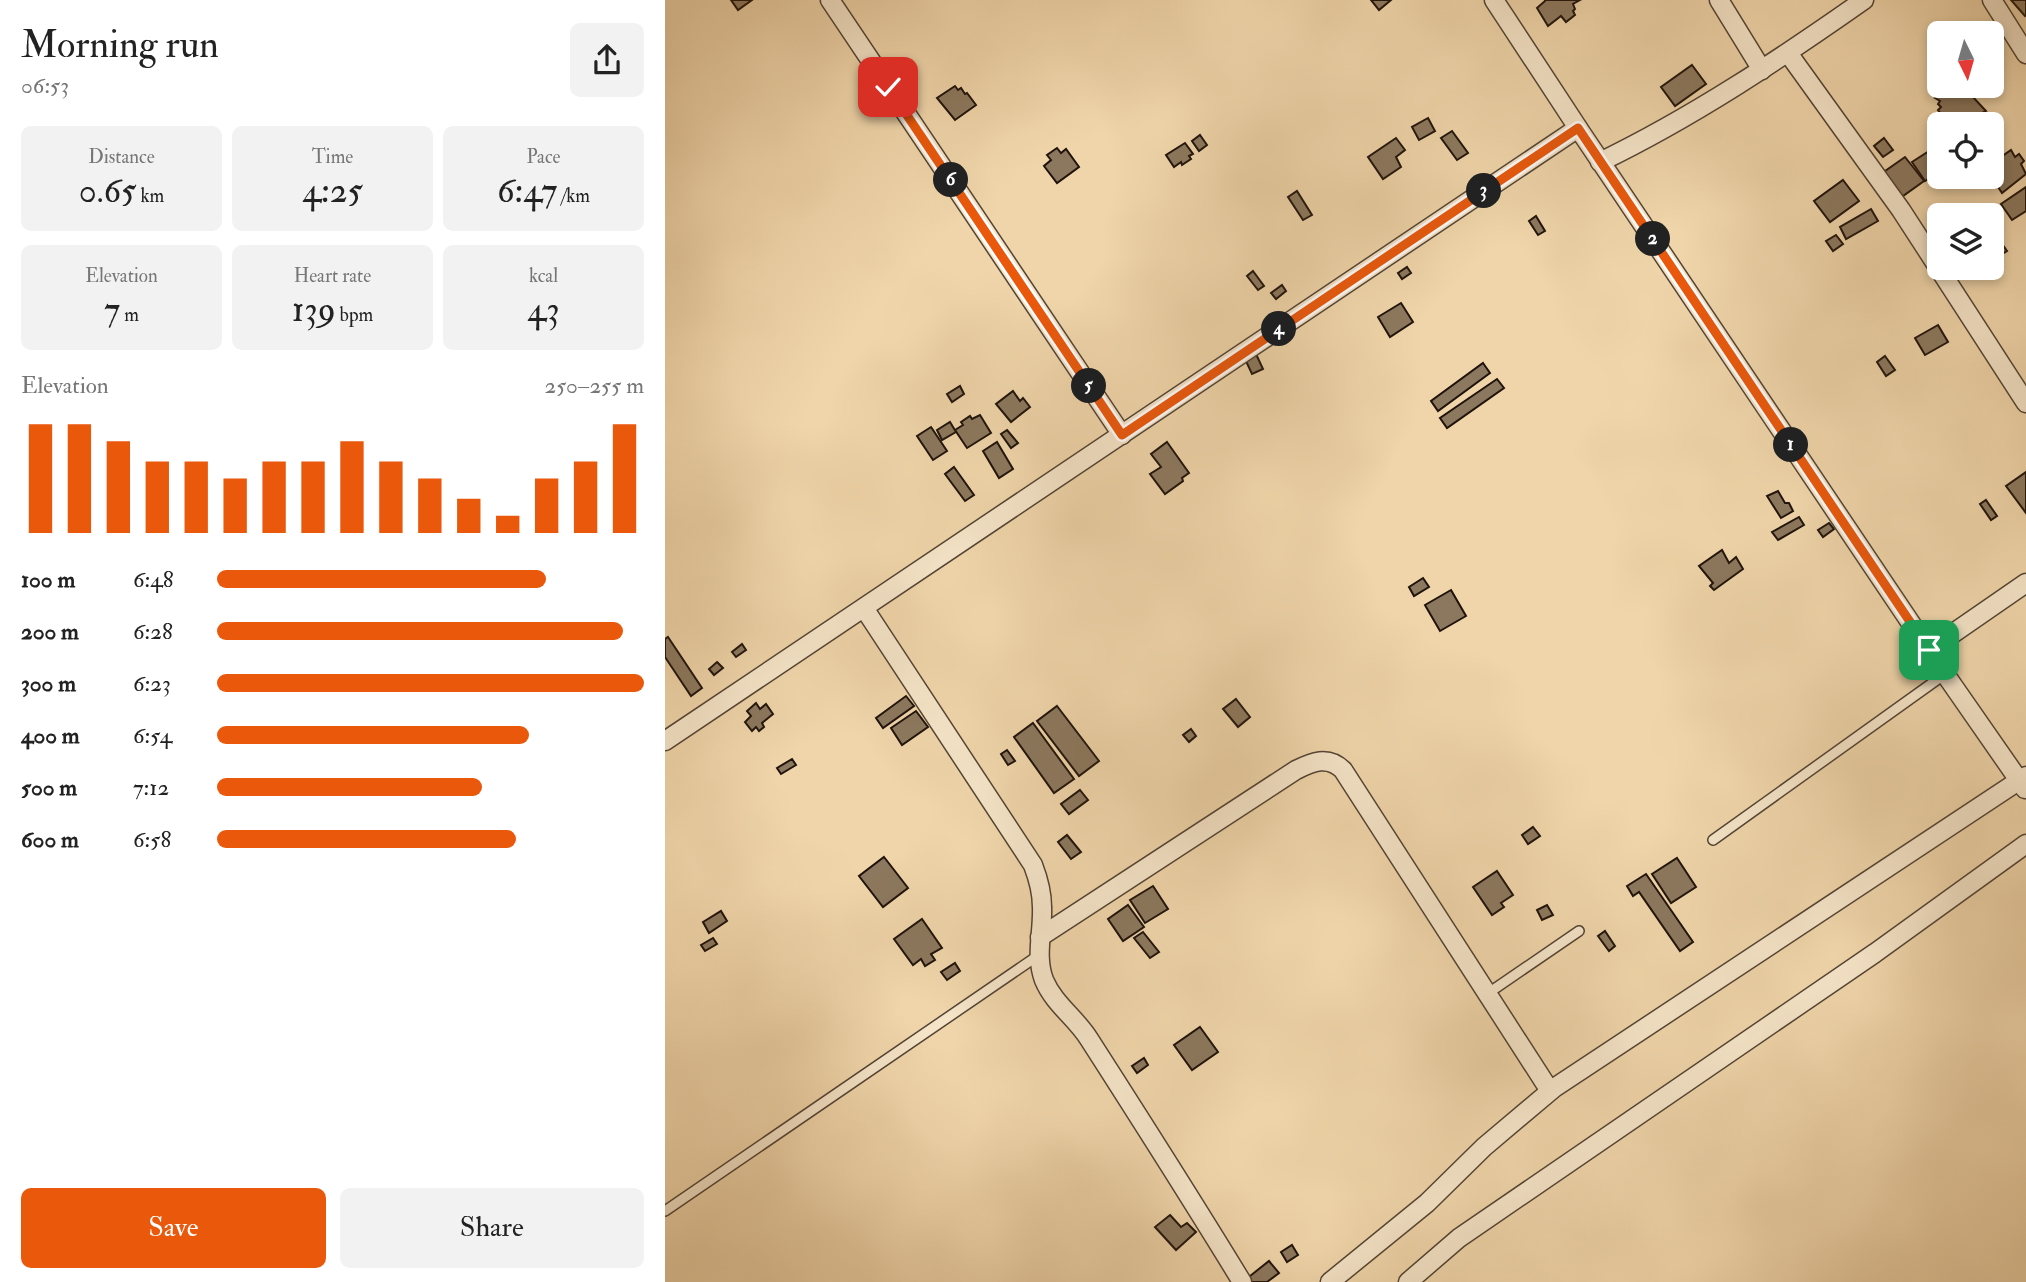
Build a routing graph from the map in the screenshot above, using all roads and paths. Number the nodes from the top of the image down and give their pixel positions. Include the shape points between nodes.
1 (830, 0) edge
2 (1494, 0) edge
3 (1719, 0) edge
4 (1864, 0) edge
5 (1992, 0) edge
6 (1788, 53) junction
7 (2026, 54) edge
8 (1762, 70) junction
9 (1578, 128) junction
10 (1600, 162) junction
11 (2026, 403) edge
12 (1122, 435) junction
13 (2026, 583) edge
14 (864, 608) junction
15 (1929, 650) junction
16 (1945, 674) junction
17 (665, 741) edge
18 (2024, 783) edge
19 (1713, 840) dead end
20 (2026, 844) edge
21 (1579, 931) dead end
22 (1040, 945) junction
23 (1487, 994) junction
24 (1550, 1091) junction
25 (665, 1211) edge
26 (1242, 1282) edge
27 (1330, 1282) edge
28 (1408, 1282) edge

1 - 12 street
2 - 9 street
3 - 8 street
4 - 6 street
5 - 7 street
6 - 8 street
6 - 11 street via 1901,210
8 - 10 street
9 - 10 street
9 - 12 street
10 - 15 street
12 - 14 street
13 - 15 street
14 - 17 street
14 - 22 street via 1033,865 1042,906
15 - 16 street
16 - 18 street
16 - 19 lane
18 - 24 street
20 - 28 street via 1459,1238
21 - 23 lane
22 - 23 street via 1296,770 1311,762 1331,761 1343,769
22 - 25 lane
22 - 26 street via 1049,991 1084,1031
23 - 24 street
24 - 27 street via 1427,1203

